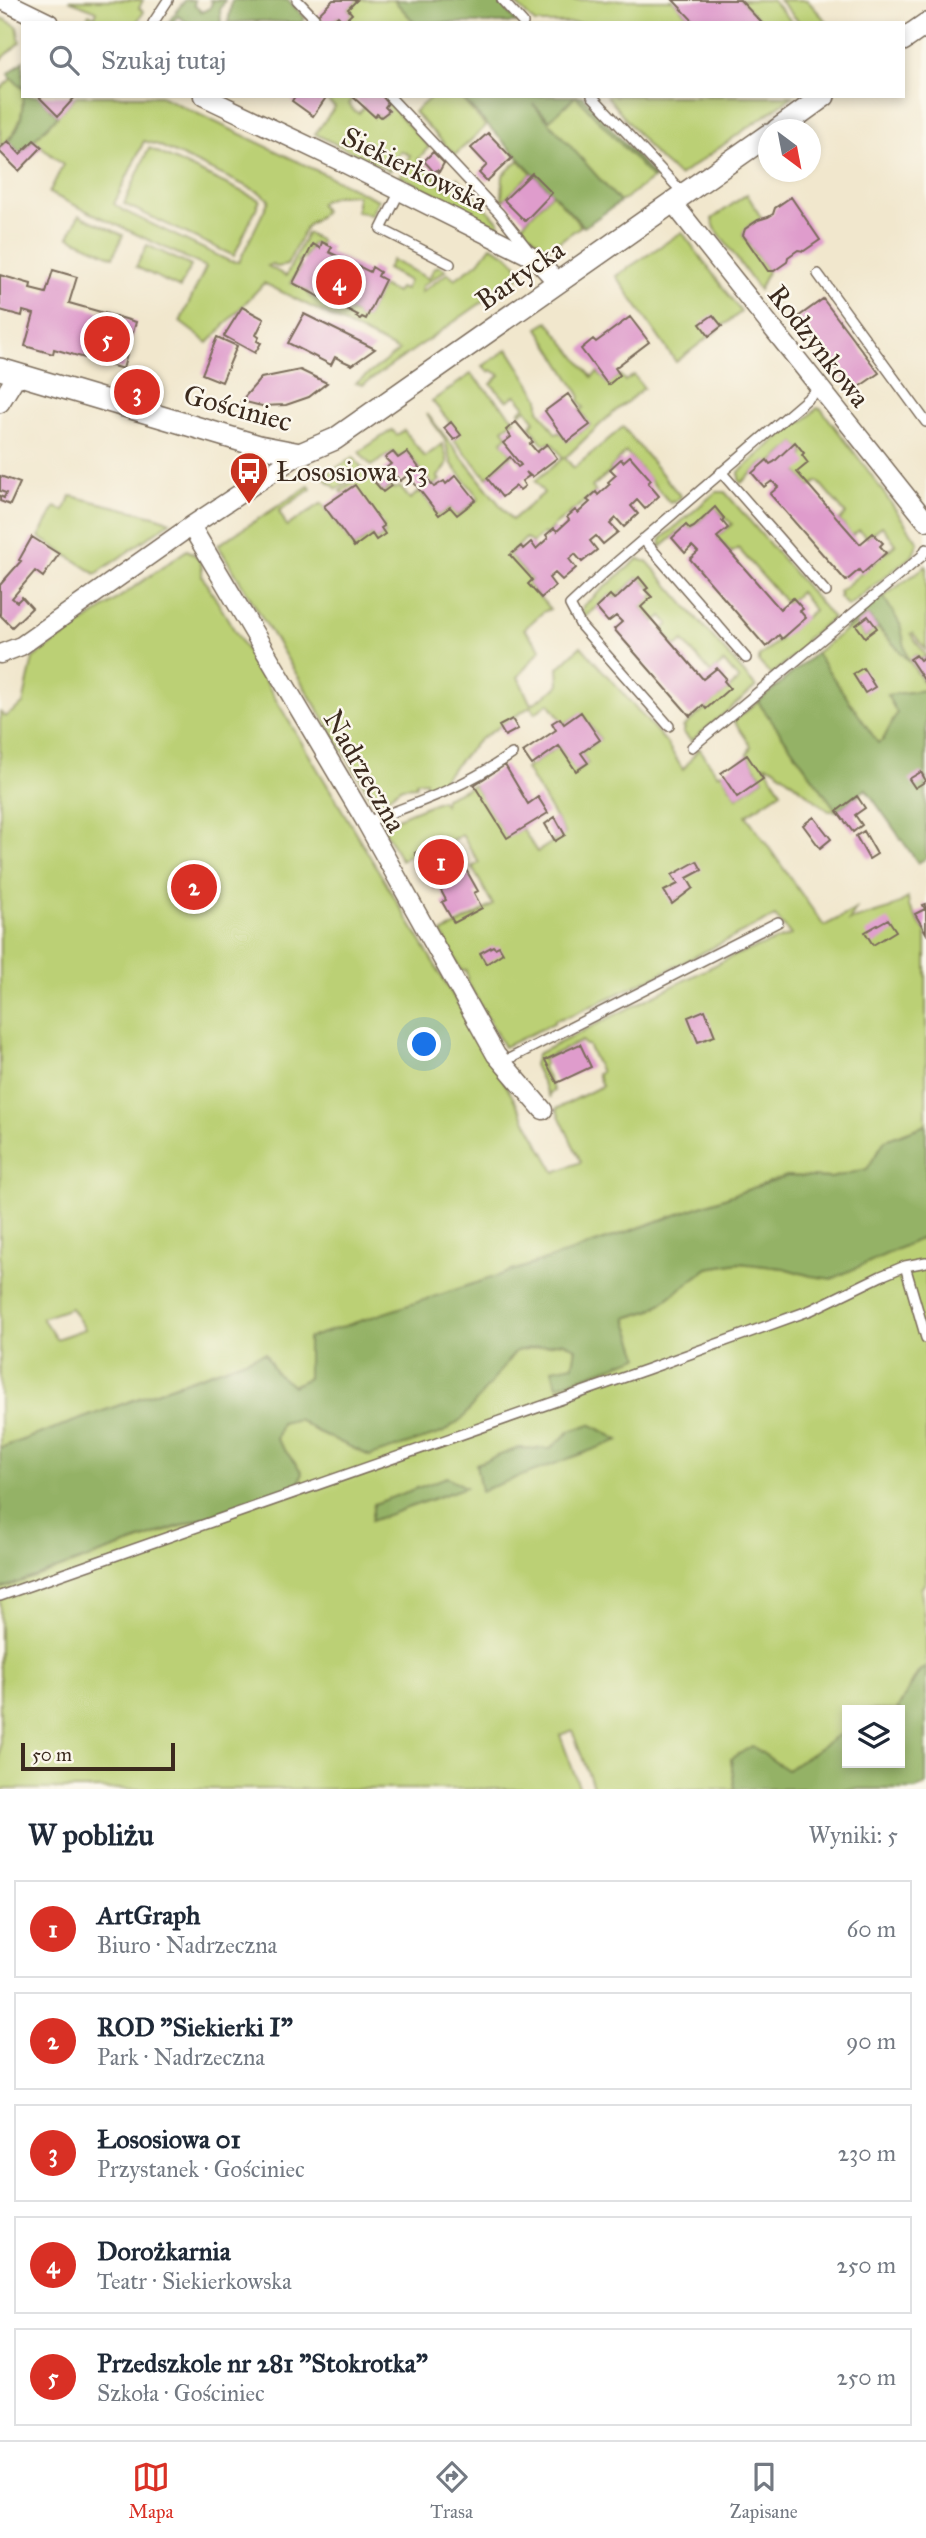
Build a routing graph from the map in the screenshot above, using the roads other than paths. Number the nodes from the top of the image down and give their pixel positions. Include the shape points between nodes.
1 (2, 0) edge
2 (169, 0) edge
3 (297, 0) edge
4 (502, 0) edge
5 (45, 21) edge
6 (154, 21) edge
7 (317, 21) edge
8 (521, 21) edge
9 (926, 24) edge
10 (905, 39) edge
11 (207, 98) edge
12 (391, 98) edge
13 (594, 98) edge
14 (821, 98) edge
15 (792, 119) edge
16 (758, 142) edge
17 (400, 191) junction
18 (679, 199) junction
19 (536, 259) junction
20 (450, 264) dead end
21 (818, 275) dead end
22 (557, 282) junction
23 (8, 372) edge
24 (820, 388) junction
25 (0, 403) edge
26 (926, 422) edge
27 (300, 454) junction
28 (721, 472) junction
29 (926, 521) edge
30 (191, 526) junction
31 (643, 539) junction
32 (926, 549) edge
33 (826, 592) dead end
34 (0, 654) edge
35 (746, 658) dead end
36 (669, 726) dead end
37 (692, 747) dead end
38 (512, 754) dead end
39 (366, 822) junction
40 (778, 922) dead end
41 (501, 1063) junction
42 (543, 1110) dead end
43 (926, 1262) edge
44 (905, 1266) junction
45 (926, 1338) edge
46 (0, 1596) edge

1 - 5 street
2 - 6 lane
3 - 7 lane
4 - 8 lane
9 - 10 street
11 - 17 street, Siekierkowska
12 - 19 lane
13 - 18 lane
14 - 15 street
16 - 18 street, Bartycka
17 - 19 street, Siekierkowska
17 - 20 lane via 380,229
18 - 22 street, Bartycka
18 - 24 street, Rodzynkowa
19 - 22 street, Siekierkowska
21 - 26 lane
22 - 27 street, Bartycka via 335,439
23 - 25 street
23 - 27 street, Gościniec
24 - 28 lane
24 - 29 street, Rodzynkowa
27 - 30 street
28 - 31 lane
28 - 33 lane
30 - 34 street via 22,646
30 - 39 street, Nadrzeczna
31 - 35 lane
31 - 36 lane via 570,605 581,626
32 - 37 lane
38 - 39 lane via 457,787
39 - 41 street, Nadrzeczna
40 - 41 lane
41 - 42 street, Nadrzeczna
43 - 44 lane
44 - 45 lane
44 - 46 lane via 759,1329

